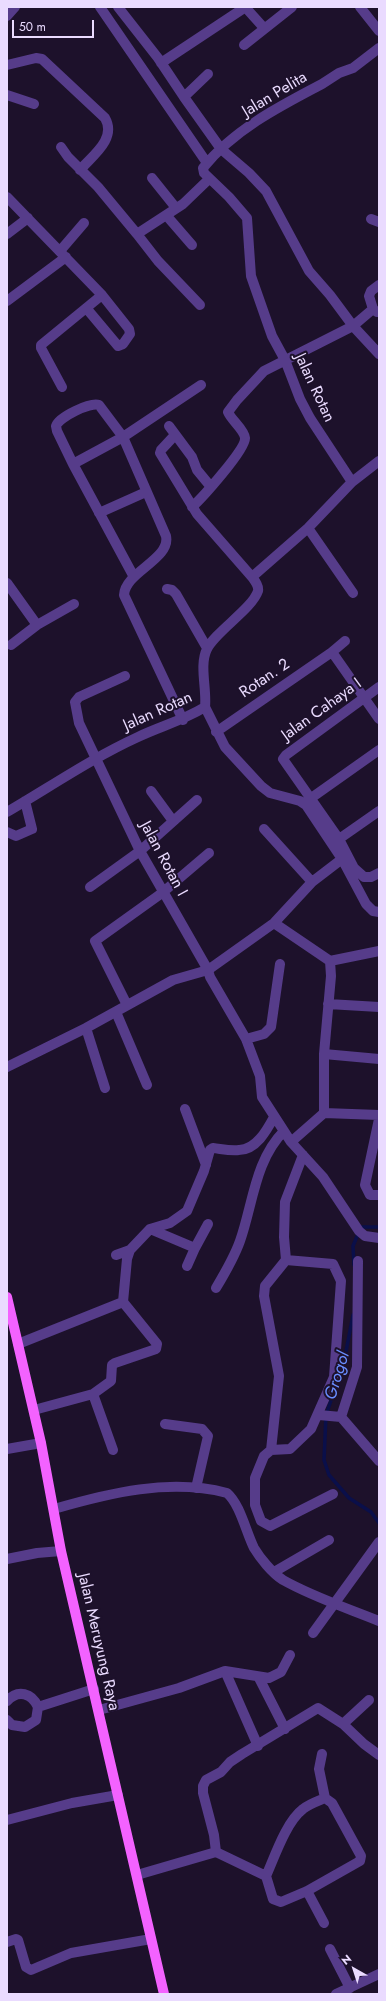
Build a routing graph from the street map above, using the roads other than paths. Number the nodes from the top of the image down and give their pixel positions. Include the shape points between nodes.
1 (15, 7) edge
2 (100, 7) edge
3 (118, 7) edge
4 (292, 7) edge
5 (360, 7) edge
6 (7, 16) edge
7 (264, 28) junction
8 (379, 31) edge
9 (244, 45) dead end
10 (379, 48) edge
11 (161, 63) junction
12 (7, 65) edge
13 (208, 74) dead end
14 (7, 95) edge
15 (184, 96) junction
16 (34, 104) dead end
17 (60, 147) dead end
18 (221, 150) junction
19 (208, 163) junction
20 (80, 170) junction
21 (152, 178) dead end
22 (209, 179) junction
23 (7, 197) edge
24 (176, 208) junction
25 (166, 215) junction
26 (28, 218) junction
27 (84, 223) dead end
28 (7, 234) edge
29 (137, 234) junction
30 (192, 245) dead end
31 (63, 254) junction
32 (379, 285) edge
33 (102, 295) junction
34 (7, 301) edge
35 (200, 305) dead end
36 (86, 309) junction
37 (376, 311) edge
38 (352, 326) junction
39 (379, 354) edge
40 (285, 360) junction
41 (201, 384) dead end
42 (62, 387) dead end
43 (169, 426) dead end
44 (175, 435) junction
45 (123, 437) junction
46 (379, 460) edge
47 (72, 464) junction
48 (352, 482) junction
49 (211, 487) junction
50 (146, 492) junction
51 (192, 507) junction
52 (99, 513) junction
53 (308, 528) junction
54 (134, 577) junction
55 (252, 577) junction
56 (7, 583) edge
57 (167, 589) dead end
58 (353, 593) dead end
59 (74, 604) dead end
60 (37, 625) junction
61 (345, 641) dead end
62 (11, 645) dead end
63 (207, 648) junction
64 (332, 652) junction
65 (125, 676) dead end
66 (379, 687) edge
67 (365, 697) junction
68 (205, 707) junction
69 (379, 719) edge
70 (183, 720) junction
71 (216, 732) junction
72 (379, 750) edge
73 (97, 759) junction
74 (151, 790) dead end
75 (311, 797) junction
76 (197, 800) dead end
77 (25, 801) junction
78 (379, 811) edge
79 (7, 812) edge
80 (173, 821) junction
81 (264, 829) dead end
82 (7, 832) edge
83 (339, 839) junction
84 (140, 851) junction
85 (209, 853) dead end
86 (342, 859) junction
87 (379, 873) edge
88 (312, 882) junction
89 (90, 888) dead end
90 (162, 893) junction
91 (379, 912) edge
92 (274, 923) junction
93 (379, 951) edge
94 (330, 961) junction
95 (280, 964) dead end
96 (208, 970) junction
97 (328, 1004) junction
98 (127, 1005) junction
99 (379, 1007) edge
100 (116, 1012) junction
101 (86, 1028) junction
102 (246, 1039) junction
103 (324, 1054) junction
104 (379, 1059) edge
105 (7, 1067) edge
106 (147, 1085) dead end
107 (105, 1088) dead end
108 (185, 1109) dead end
109 (324, 1113) junction
110 (379, 1115) edge
111 (275, 1118) junction
112 (379, 1119) edge
113 (283, 1130) junction
114 (292, 1142) junction
115 (303, 1155) junction
116 (206, 1165) junction
117 (379, 1195) edge
118 (208, 1224) dead end
119 (150, 1229) junction
120 (379, 1238) edge
121 (195, 1248) junction
122 (130, 1250) junction
123 (116, 1255) dead end
124 (286, 1260) junction
125 (358, 1261) dead end
126 (187, 1266) dead end
127 (216, 1288) dead end
128 (7, 1297) edge
129 (123, 1302) junction
130 (18, 1344) junction
131 (94, 1394) junction
132 (34, 1410) junction
133 (329, 1416) junction
134 (165, 1424) dead end
135 (41, 1443) junction
136 (7, 1449) edge
137 (113, 1450) dead end
138 (271, 1450) junction
139 (379, 1462) edge
140 (196, 1488) junction
141 (333, 1494) dead end
142 (54, 1509) junction
143 (329, 1540) dead end
144 (379, 1542) edge
145 (61, 1551) junction
146 (7, 1559) edge
147 (274, 1572) junction
148 (334, 1603) junction
149 (379, 1621) edge
150 (313, 1633) dead end
151 (290, 1655) dead end
152 (225, 1671) junction
153 (259, 1678) junction
154 (94, 1689) junction
155 (370, 1700) dead end
156 (7, 1702) edge
157 (38, 1707) junction
158 (99, 1710) junction
159 (7, 1720) edge
160 (343, 1724) junction
161 (285, 1729) junction
162 (258, 1746) junction
163 (322, 1754) dead end
164 (379, 1755) edge
165 (118, 1795) junction
166 (325, 1798) junction
167 (7, 1820) edge
168 (216, 1852) junction
169 (137, 1875) junction
170 (266, 1876) junction
171 (307, 1891) junction
172 (324, 1922) dead end
173 (151, 1939) junction
174 (7, 1942) edge
175 (330, 1949) dead end
176 (379, 1974) edge
177 (350, 1988) junction
178 (164, 1994) edge
179 (336, 1994) edge

1 - 6 street
2 - 19 street
3 - 11 street
4 - 7 street
5 - 8 street
7 - 9 street
7 - 11 street via 244,8
10 - 18 street, Jalan Pelita via 353,68 339,73 268,114
11 - 15 street
12 - 20 street via 42,59 105,118 109,128 107,138
13 - 15 street
14 - 16 street
15 - 18 street
17 - 20 street
18 - 19 street, Jalan Pelita
18 - 38 street via 266,191 309,271
19 - 22 street via 203,171
20 - 29 street via 98,187
21 - 24 street
22 - 24 street
22 - 40 street, Jalan Rotan via 247,218 251,276 272,336
23 - 26 street
24 - 25 street
25 - 29 street
25 - 30 street
26 - 28 street
26 - 31 street
27 - 31 street
29 - 35 street via 158,261
31 - 33 street
31 - 34 street
32 - 37 street via 369,293 369,299
33 - 36 street
33 - 36 street via 130,330 121,346 117,345
36 - 42 street via 41,345
37 - 38 street
38 - 39 street
38 - 40 street
40 - 48 street, Jalan Rotan via 310,418
40 - 49 street via 264,371 228,411 243,434 244,442
41 - 45 street
43 - 44 street
44 - 49 street
44 - 51 street via 160,453
45 - 47 street
45 - 47 street via 99,405 88,404 59,421 56,426
45 - 50 street
46 - 48 street
47 - 52 street
48 - 53 street
49 - 51 street
50 - 52 street
50 - 54 street via 168,542 165,549
51 - 55 street
52 - 54 street
53 - 55 street
53 - 58 street
54 - 70 street via 125,589 124,595
55 - 63 street via 258,591 250,603
56 - 60 street
57 - 63 street via 176,594
59 - 60 street
60 - 62 street
61 - 64 street, Rotan. 2
63 - 68 street via 202,663
64 - 67 street
64 - 71 street, Rotan. 2
65 - 73 street, Jalan Rotan I via 79,697 75,702 79,723
66 - 67 street, Jalan Cahaya I
67 - 69 street
67 - 75 street, Jalan Cahaya I via 283,759
68 - 70 street, Jalan Rotan
68 - 71 street, Jalan Rotan
70 - 73 street, Jalan Rotan via 138,737
71 - 86 street, Jalan Rotan via 225,747 261,786 270,793 306,804
72 - 75 street
73 - 77 street, Jalan Rotan
73 - 84 street, Jalan Rotan I
74 - 80 street
75 - 83 street
76 - 80 street
77 - 79 street, Jalan Rotan
77 - 82 street via 32,829 16,836
78 - 83 street
80 - 84 street
81 - 88 street
83 - 87 street via 354,868 364,877
84 - 89 street
84 - 90 street, Jalan Rotan I
85 - 90 street
86 - 88 street
86 - 91 street, Jalan Rotan via 369,908
88 - 92 street
90 - 96 street, Jalan Rotan I
90 - 98 street via 95,940
92 - 94 street
92 - 96 street
93 - 94 street
94 - 97 street
95 - 102 street via 271,1027 264,1034
96 - 98 street via 173,980
96 - 102 street, Jalan Rotan I
97 - 99 street
97 - 103 street
98 - 100 street
100 - 101 street
100 - 106 street
101 - 105 street
101 - 107 street
102 - 111 street, Jalan Rotan I via 260,1076 262,1096
103 - 104 street
103 - 109 street
108 - 116 street
109 - 110 street
109 - 114 street
111 - 113 street, Jalan Rotan I
111 - 116 street via 266,1134 240,1150 210,1150
112 - 117 street via 365,1185 370,1195
113 - 114 street, Jalan Rotan I
113 - 127 street via 273,1142 264,1160 240,1241 230,1266
114 - 115 street, Jalan Rotan I
115 - 120 street, Jalan Rotan I via 323,1177 359,1231 365,1236
115 - 124 street via 285,1202
116 - 119 street via 187,1211 170,1223
118 - 121 street
119 - 121 street
119 - 122 street
121 - 126 street
122 - 123 street
122 - 129 street via 126,1259
124 - 133 street via 332,1264 341,1281
124 - 138 street via 265,1286 264,1296 279,1376
125 - 133 street via 357,1367
128 - 130 main road, Jalan Meruyung Raya
129 - 130 street
129 - 131 street via 158,1347 112,1365 111,1381
130 - 132 main road, Jalan Meruyung Raya
131 - 132 street
131 - 137 street
132 - 135 main road, Jalan Meruyung Raya
133 - 138 street via 290,1449
133 - 139 street
134 - 140 street via 202,1429 208,1436
135 - 136 street
135 - 142 main road, Jalan Meruyung Raya
138 - 141 street via 264,1456 255,1478 255,1505 261,1521 270,1526
140 - 142 street via 137,1489
140 - 147 street via 219,1490 230,1496 255,1548
142 - 145 main road, Jalan Meruyung Raya
143 - 147 street
144 - 148 street
145 - 146 street
145 - 154 main road, Jalan Meruyung Raya
147 - 148 street via 282,1579
148 - 149 street
148 - 150 street
151 - 153 street via 281,1672 269,1678
152 - 153 street
152 - 158 street via 179,1688
152 - 162 street
153 - 161 street
154 - 157 street
154 - 158 main road, Jalan Meruyung Raya
155 - 160 street
156 - 157 street via 17,1694 24,1694 31,1696
157 - 159 street via 36,1720 25,1727 12,1725
158 - 165 main road, Jalan Meruyung Raya
160 - 161 street via 318,1708
160 - 164 street
161 - 162 street
162 - 168 street via 230,1762 221,1772 206,1780 203,1786
163 - 166 street via 319,1769
165 - 167 street via 72,1803
165 - 169 main road, Jalan Meruyung Raya
166 - 170 street via 304,1808 296,1816
166 - 171 street via 332,1803 362,1856 356,1864
168 - 169 street
168 - 170 street
169 - 173 main road, Jalan Meruyung Raya
170 - 171 street via 273,1899 278,1902
171 - 172 street
173 - 174 street via 70,1953 28,1969 18,1940
173 - 178 main road, Jalan Meruyung Raya
175 - 177 street
176 - 177 street
177 - 179 street

